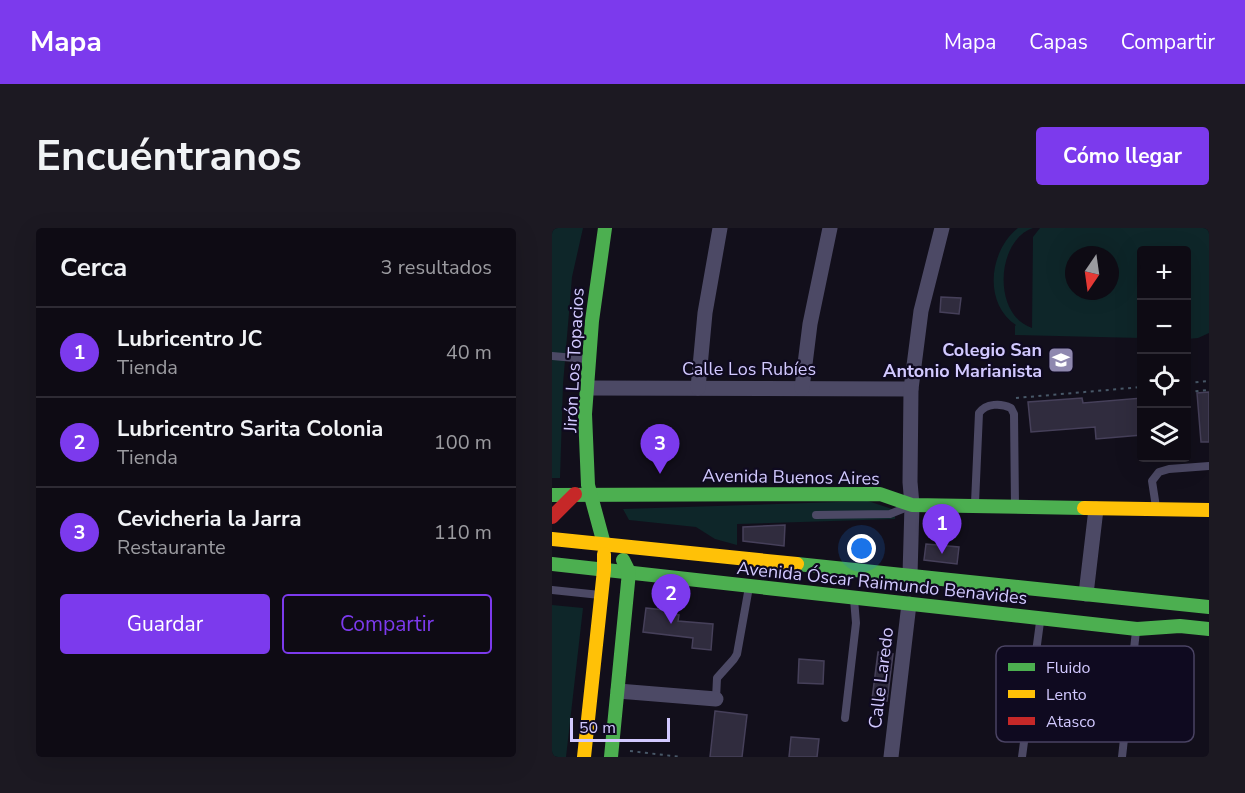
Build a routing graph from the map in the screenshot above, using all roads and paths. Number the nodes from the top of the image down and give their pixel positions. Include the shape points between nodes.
1 (604, 228) edge
2 (720, 228) edge
3 (830, 228) edge
4 (942, 228) edge
5 (552, 356) edge
6 (588, 359) junction
7 (1209, 381) edge
8 (1191, 383) edge
9 (1137, 387) edge
10 (587, 388) junction
11 (698, 388) junction
12 (802, 388) junction
13 (911, 389) junction
14 (1209, 390) edge
15 (1191, 392) edge
16 (1007, 399) dead end
17 (1209, 466) edge
18 (575, 494) junction
19 (590, 494) junction
20 (552, 495) edge
21 (912, 505) junction
22 (975, 506) junction
23 (1015, 507) junction
24 (1096, 509) junction
25 (1157, 510) junction
26 (1209, 510) edge
27 (816, 515) dead end
28 (552, 517) edge
29 (552, 538) edge
30 (610, 544) junction
31 (552, 564) edge
32 (604, 570) junction
33 (629, 572) junction
34 (910, 575) junction
35 (750, 586) junction
36 (552, 590) edge
37 (1086, 594) junction
38 (601, 596) junction
39 (854, 597) junction
40 (909, 604) junction
41 (1035, 606) junction
42 (1209, 608) edge
43 (1137, 629) junction
44 (1209, 629) edge
45 (1032, 646) edge
46 (1135, 646) edge
47 (617, 696) junction
48 (590, 698) junction
49 (716, 699) joint
50 (845, 718) dead end
51 (1023, 742) edge
52 (1124, 742) edge
53 (611, 753) edge
54 (584, 757) edge
55 (681, 757) edge
56 (891, 757) edge
57 (1022, 757) edge
58 (1122, 757) edge

1 - 6 main road, Jirón Los Topacios
2 - 11 street via 705,313
3 - 12 street via 810,324
4 - 13 street via 921,311
5 - 6 lane
6 - 10 main road, Jirón Los Topacios
7 - 8 path
9 - 16 path
10 - 11 street, Calle Los Rubíes
10 - 19 main road, Jirón Los Topacios
11 - 12 street, Calle Los Rubíes
12 - 13 street, Calle Los Rubíes
13 - 21 street
14 - 15 path
17 - 25 lane via 1159,472 1152,481
18 - 19 main road, Avenida Buenos Aires
18 - 20 main road, Avenida Buenos Aires
18 - 28 main road
19 - 21 main road, Avenida Buenos Aires via 880,494
19 - 30 main road, Jirón Los Topacios
21 - 22 main road, Avenida Buenos Aires
21 - 27 lane via 890,514
21 - 34 street
22 - 23 main road, Avenida Buenos Aires
22 - 23 lane via 979,413 994,405 1007,406 1014,414
23 - 24 main road, Avenida Buenos Aires
24 - 25 main road, Avenida Buenos Aires
24 - 37 street
25 - 26 main road, Avenida Buenos Aires
29 - 30 main road, Avenida Óscar Raimundo Benavides
30 - 32 main road
30 - 33 main road
30 - 34 main road, Avenida Óscar Raimundo Benavides
31 - 32 main road, Avenida Óscar Raimundo Benavides
32 - 33 main road, Avenida Óscar Raimundo Benavides
32 - 38 main road
33 - 35 main road, Avenida Óscar Raimundo Benavides
33 - 47 main road
34 - 41 main road, Avenida Óscar Raimundo Benavides
35 - 39 main road, Avenida Óscar Raimundo Benavides
35 - 49 lane via 737,654 717,678
36 - 38 lane
37 - 41 main road, Avenida Óscar Raimundo Benavides
37 - 41 main road via 1063,606
37 - 42 main road, Avenida Óscar Raimundo Benavides
38 - 48 main road
39 - 40 main road, Avenida Óscar Raimundo Benavides
39 - 50 lane via 856,623
40 - 41 main road, Avenida Óscar Raimundo Benavides
40 - 56 street, Calle Laredo
41 - 43 main road, Avenida Óscar Raimundo Benavides
41 - 45 lane
43 - 44 main road, Avenida Óscar Raimundo Benavides
43 - 46 lane
47 - 48 main road
47 - 49 street
47 - 53 main road
48 - 54 main road
51 - 57 lane
52 - 58 lane
53 - 55 path

